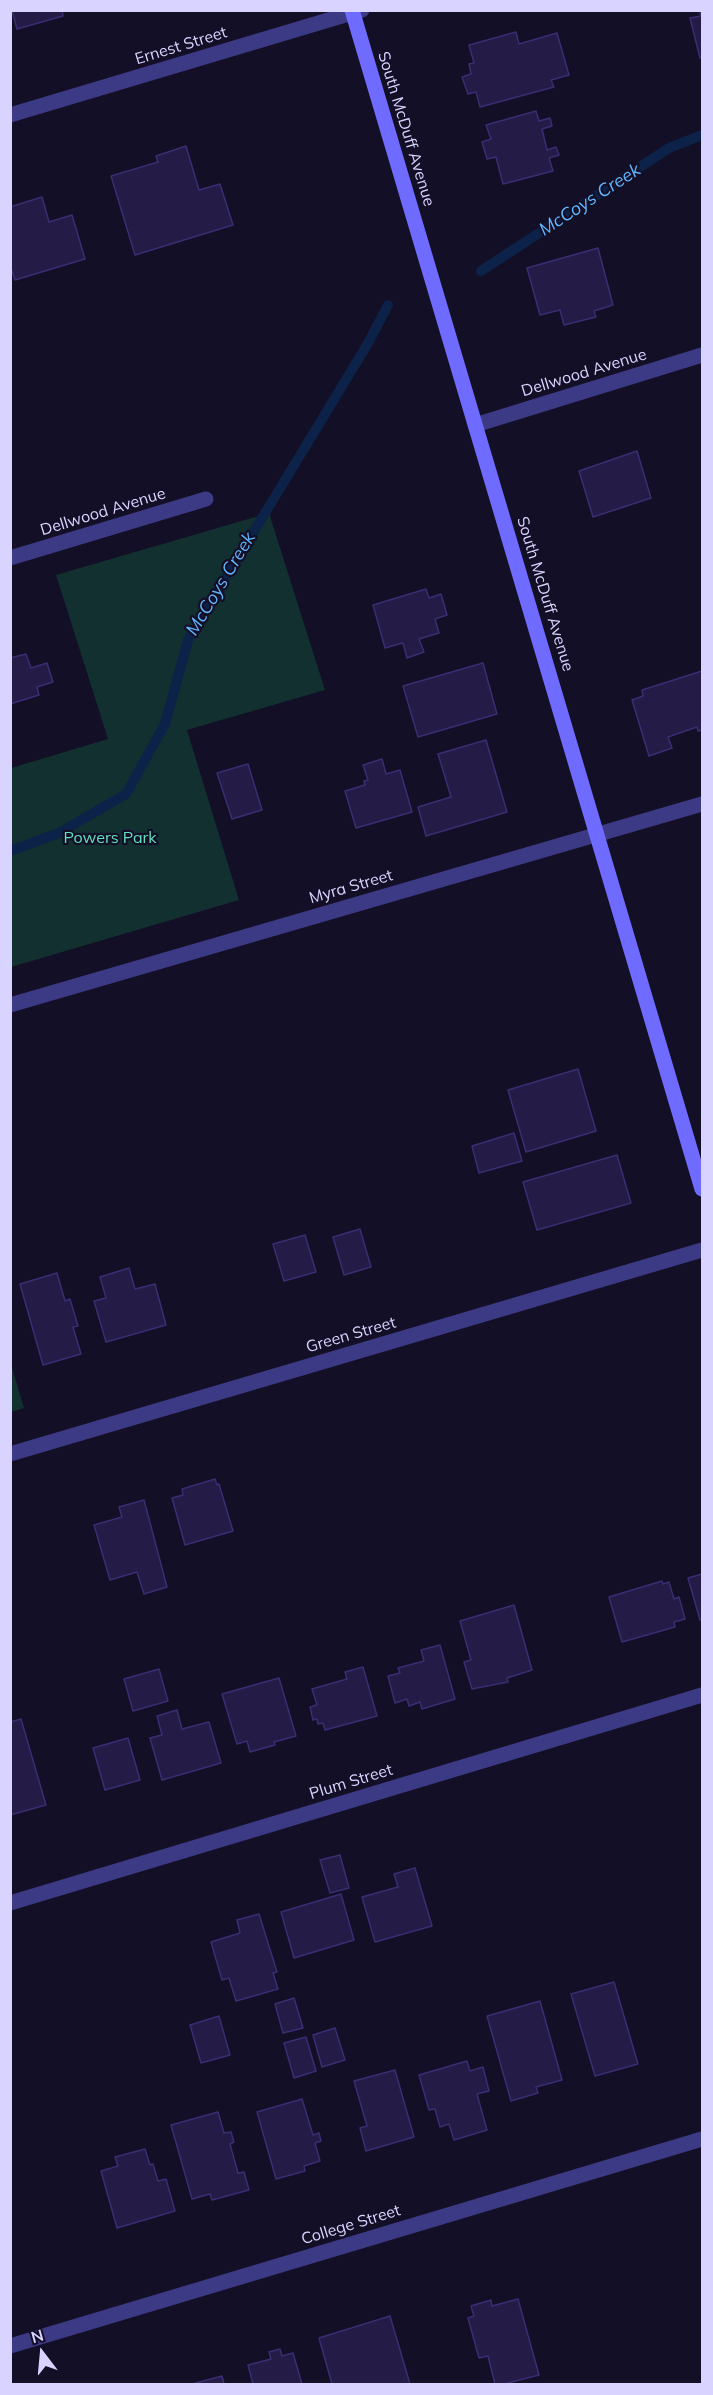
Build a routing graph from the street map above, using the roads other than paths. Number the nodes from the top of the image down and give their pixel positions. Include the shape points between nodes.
1 (355, 12) edge
2 (10, 115) edge
3 (702, 355) edge
4 (475, 425) junction
5 (206, 499) dead end
6 (10, 558) edge
7 (702, 804) edge
8 (598, 834) junction
9 (10, 1005) edge
10 (702, 1189) edge
11 (702, 1250) edge
12 (10, 1454) edge
13 (702, 1695) edge
14 (10, 1903) edge
15 (702, 2139) edge
16 (10, 2346) edge

1 - 2 street, Ernest Street
1 - 4 main road, South McDuff Avenue
3 - 4 street, Dellwood Avenue
4 - 8 main road, South McDuff Avenue
5 - 6 street, Dellwood Avenue
7 - 8 street, Myra Street
8 - 9 street, Myra Street
8 - 10 main road, South McDuff Avenue
11 - 12 street, Green Street
13 - 14 street, Plum Street
15 - 16 street, College Street

